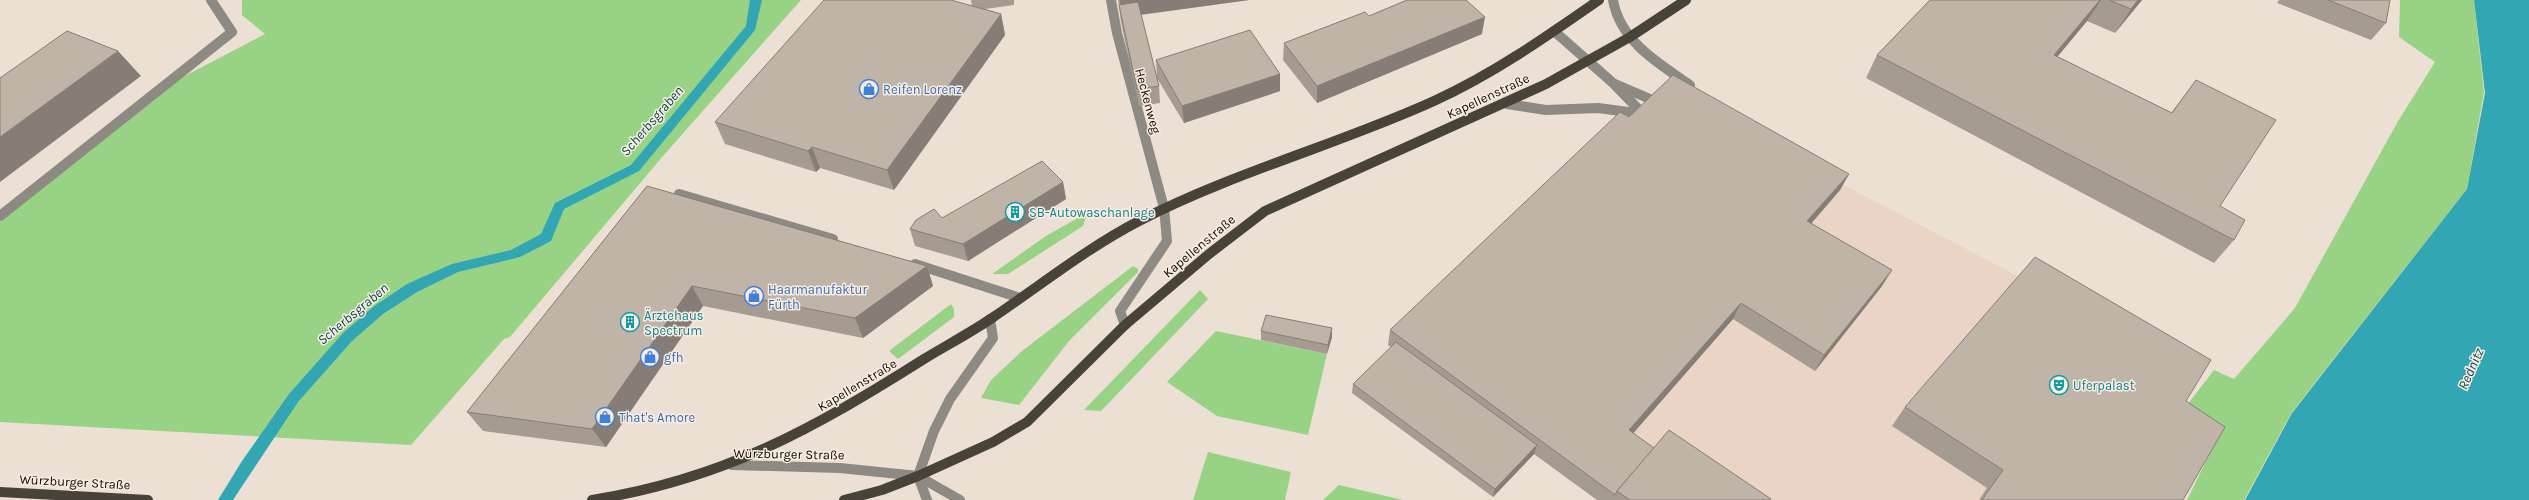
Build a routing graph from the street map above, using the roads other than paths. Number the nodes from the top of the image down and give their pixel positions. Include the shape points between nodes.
1 (212, 0) edge
2 (1111, 0) edge
3 (1599, 0) edge
4 (1613, 0) edge
5 (1686, 0) edge
6 (1554, 31) junction
7 (1630, 37) junction
8 (1587, 60) junction
9 (1613, 83) junction
10 (1690, 85) edge
11 (1657, 102) edge
12 (1507, 104) junction
13 (679, 194) edge
14 (1164, 208) junction
15 (0, 216) edge
16 (846, 243) edge
17 (906, 261) edge
18 (1020, 298) junction
19 (990, 319) junction
20 (1125, 326) junction
21 (732, 465) junction
22 (918, 476) junction
23 (0, 492) edge
24 (148, 500) edge
25 (592, 500) edge
26 (844, 500) edge
27 (927, 500) edge
28 (960, 500) edge

1 - 15 street via 232,32
2 - 14 street, Heckenweg via 1117,33
3 - 6 main road, Kapellenstraße
4 - 7 street via 1618,20
5 - 7 main road, Kapellenstraße
6 - 8 street
6 - 14 main road, Kapellenstraße via 1436,100
7 - 8 main road, Kapellenstraße
7 - 10 street via 1652,59
8 - 9 street
8 - 12 main road, Kapellenstraße
9 - 11 street
9 - 12 street via 1643,114 1598,108 1546,110
12 - 20 main road, Kapellenstraße via 1265,211 1209,254
13 - 16 street
14 - 18 main road, Kapellenstraße via 1116,234
14 - 20 street, Heckenweg via 1167,241 1120,311
17 - 18 street
18 - 19 main road, Kapellenstraße
19 - 21 main road, Kapellenstraße via 842,412 766,451
19 - 22 street via 993,338 953,394 928,444
20 - 22 main road, Kapellenstraße via 1027,422 993,442
21 - 22 street, Würzburger Straße via 840,468
21 - 25 main road, Würzburger Straße via 689,480
22 - 26 main road via 882,490
22 - 27 street
22 - 28 street, Würzburger Straße
23 - 24 main road, Würzburger Straße

